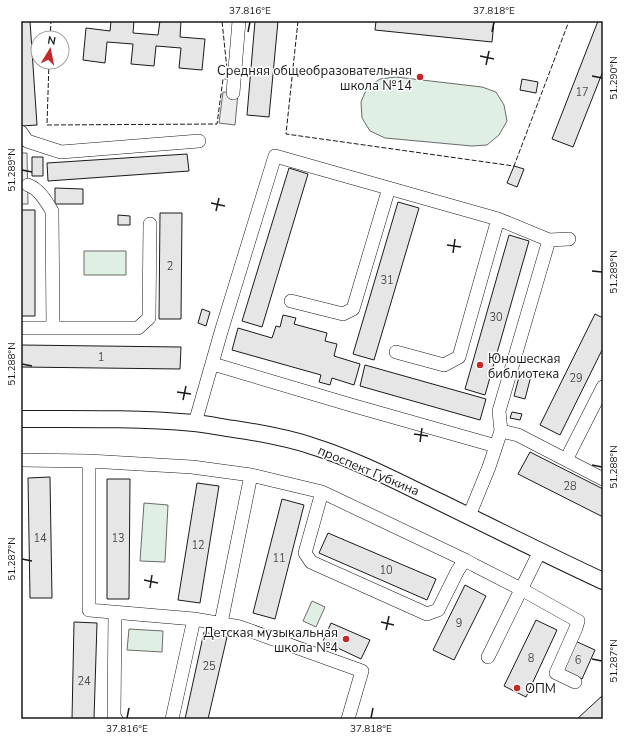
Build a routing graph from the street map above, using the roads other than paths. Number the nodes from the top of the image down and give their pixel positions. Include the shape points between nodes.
1 (239, 21) edge
2 (233, 93) dead end
3 (21, 132) edge
4 (199, 141) dead end
5 (28, 185) dead end
6 (389, 188) junction
7 (498, 219) junction
8 (150, 224) dead end
9 (569, 239) dead end
10 (549, 240) junction
11 (291, 301) dead end
12 (21, 328) edge
13 (53, 328) junction
14 (396, 352) dead end
15 (213, 364) junction
16 (603, 387) edge
17 (21, 419) edge
18 (195, 423) junction
19 (501, 431) junction
20 (496, 446) junction
21 (21, 460) edge
22 (566, 460) junction
23 (88, 461) junction
24 (251, 475) junction
25 (603, 479) edge
26 (322, 492) junction
27 (469, 516) junction
28 (540, 551) junction
29 (464, 560) junction
30 (603, 581) edge
31 (522, 589) junction
32 (115, 612) junction
33 (194, 619) junction
34 (221, 623) junction
35 (488, 657) dead end
36 (575, 682) dead end
37 (116, 719) edge
38 (172, 719) edge
39 (348, 719) edge

1 - 2 lane
3 - 4 lane via 27,141 61,152
5 - 13 lane via 45,199 52,211
6 - 7 lane
6 - 11 lane via 353,309 343,314
6 - 15 lane via 275,156
7 - 10 lane
7 - 14 lane via 459,357 444,365
8 - 13 lane via 149,318 138,328
9 - 10 lane
10 - 19 lane via 499,411
12 - 13 lane
15 - 18 lane
15 - 20 lane
16 - 22 lane
17 - 18 main road, проспект Губкина
18 - 27 main road, проспект Губкина via 267,434 314,446 346,458
19 - 20 lane
19 - 22 lane via 518,436
20 - 27 lane
21 - 23 lane
22 - 25 lane
23 - 24 lane via 192,467
23 - 32 lane via 89,610
24 - 26 lane
24 - 34 lane
26 - 29 lane
26 - 29 lane via 305,553 311,562 427,614 438,610
27 - 28 main road, проспект Губкина
28 - 30 main road, проспект Губкина
28 - 31 lane
29 - 31 lane
31 - 35 lane
31 - 36 lane via 578,621 556,673
32 - 33 lane
32 - 37 lane
33 - 34 lane
33 - 38 lane
34 - 39 lane via 240,627 362,671

